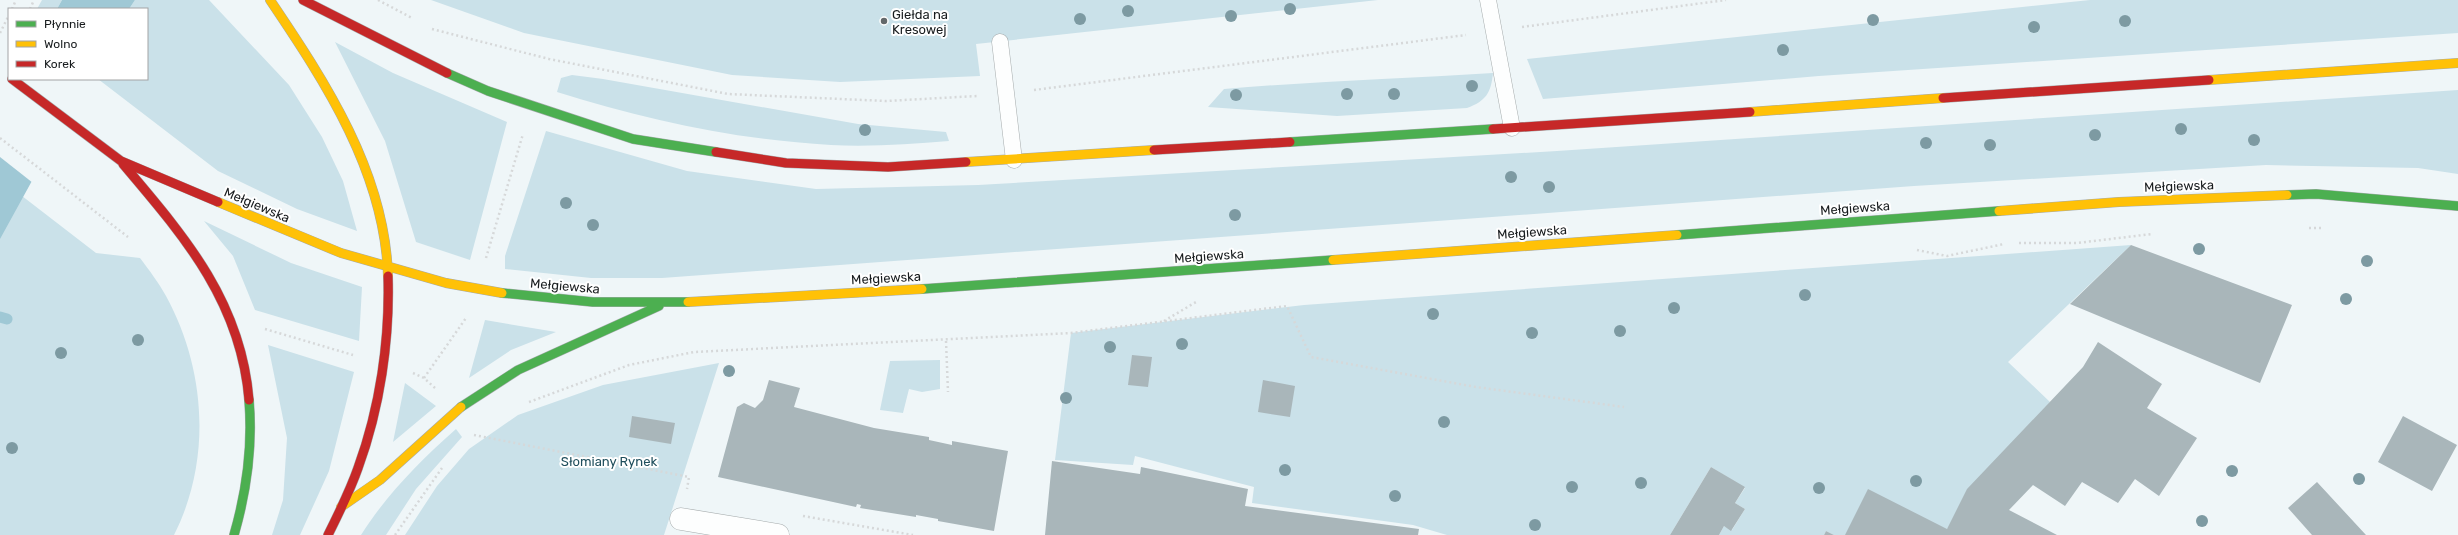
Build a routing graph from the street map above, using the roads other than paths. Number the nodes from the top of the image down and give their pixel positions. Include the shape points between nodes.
1 (270, 0) edge
2 (303, 0) edge
3 (1488, 0) edge
4 (1000, 42) dead end
5 (2458, 63) edge
6 (13, 80) edge
7 (1512, 128) junction
8 (1014, 160) junction
9 (121, 161) junction
10 (2458, 206) edge
11 (387, 268) junction
12 (663, 304) junction
13 (341, 507) junction
14 (681, 519) dead end
15 (234, 535) edge
16 (328, 535) edge
17 (778, 535) edge

1 - 11 main road via 315,67 367,171 385,234
2 - 8 main road via 441,71 488,91 633,139 786,163 888,167
3 - 7 lane
4 - 8 lane
5 - 7 main road
6 - 9 main road, Mełgiewska
7 - 8 main road
9 - 11 main road, Mełgiewska via 290,234
9 - 15 main road via 203,265 224,306 243,358 253,438 245,501
10 - 12 main road, Mełgiewska via 2316,194 2119,202 1031,282
11 - 12 main road, Mełgiewska via 446,283 505,293 593,302
11 - 13 main road via 387,330 382,363 362,458
12 - 13 main road via 518,370 480,393 455,411 380,480
13 - 16 main road
14 - 17 street

